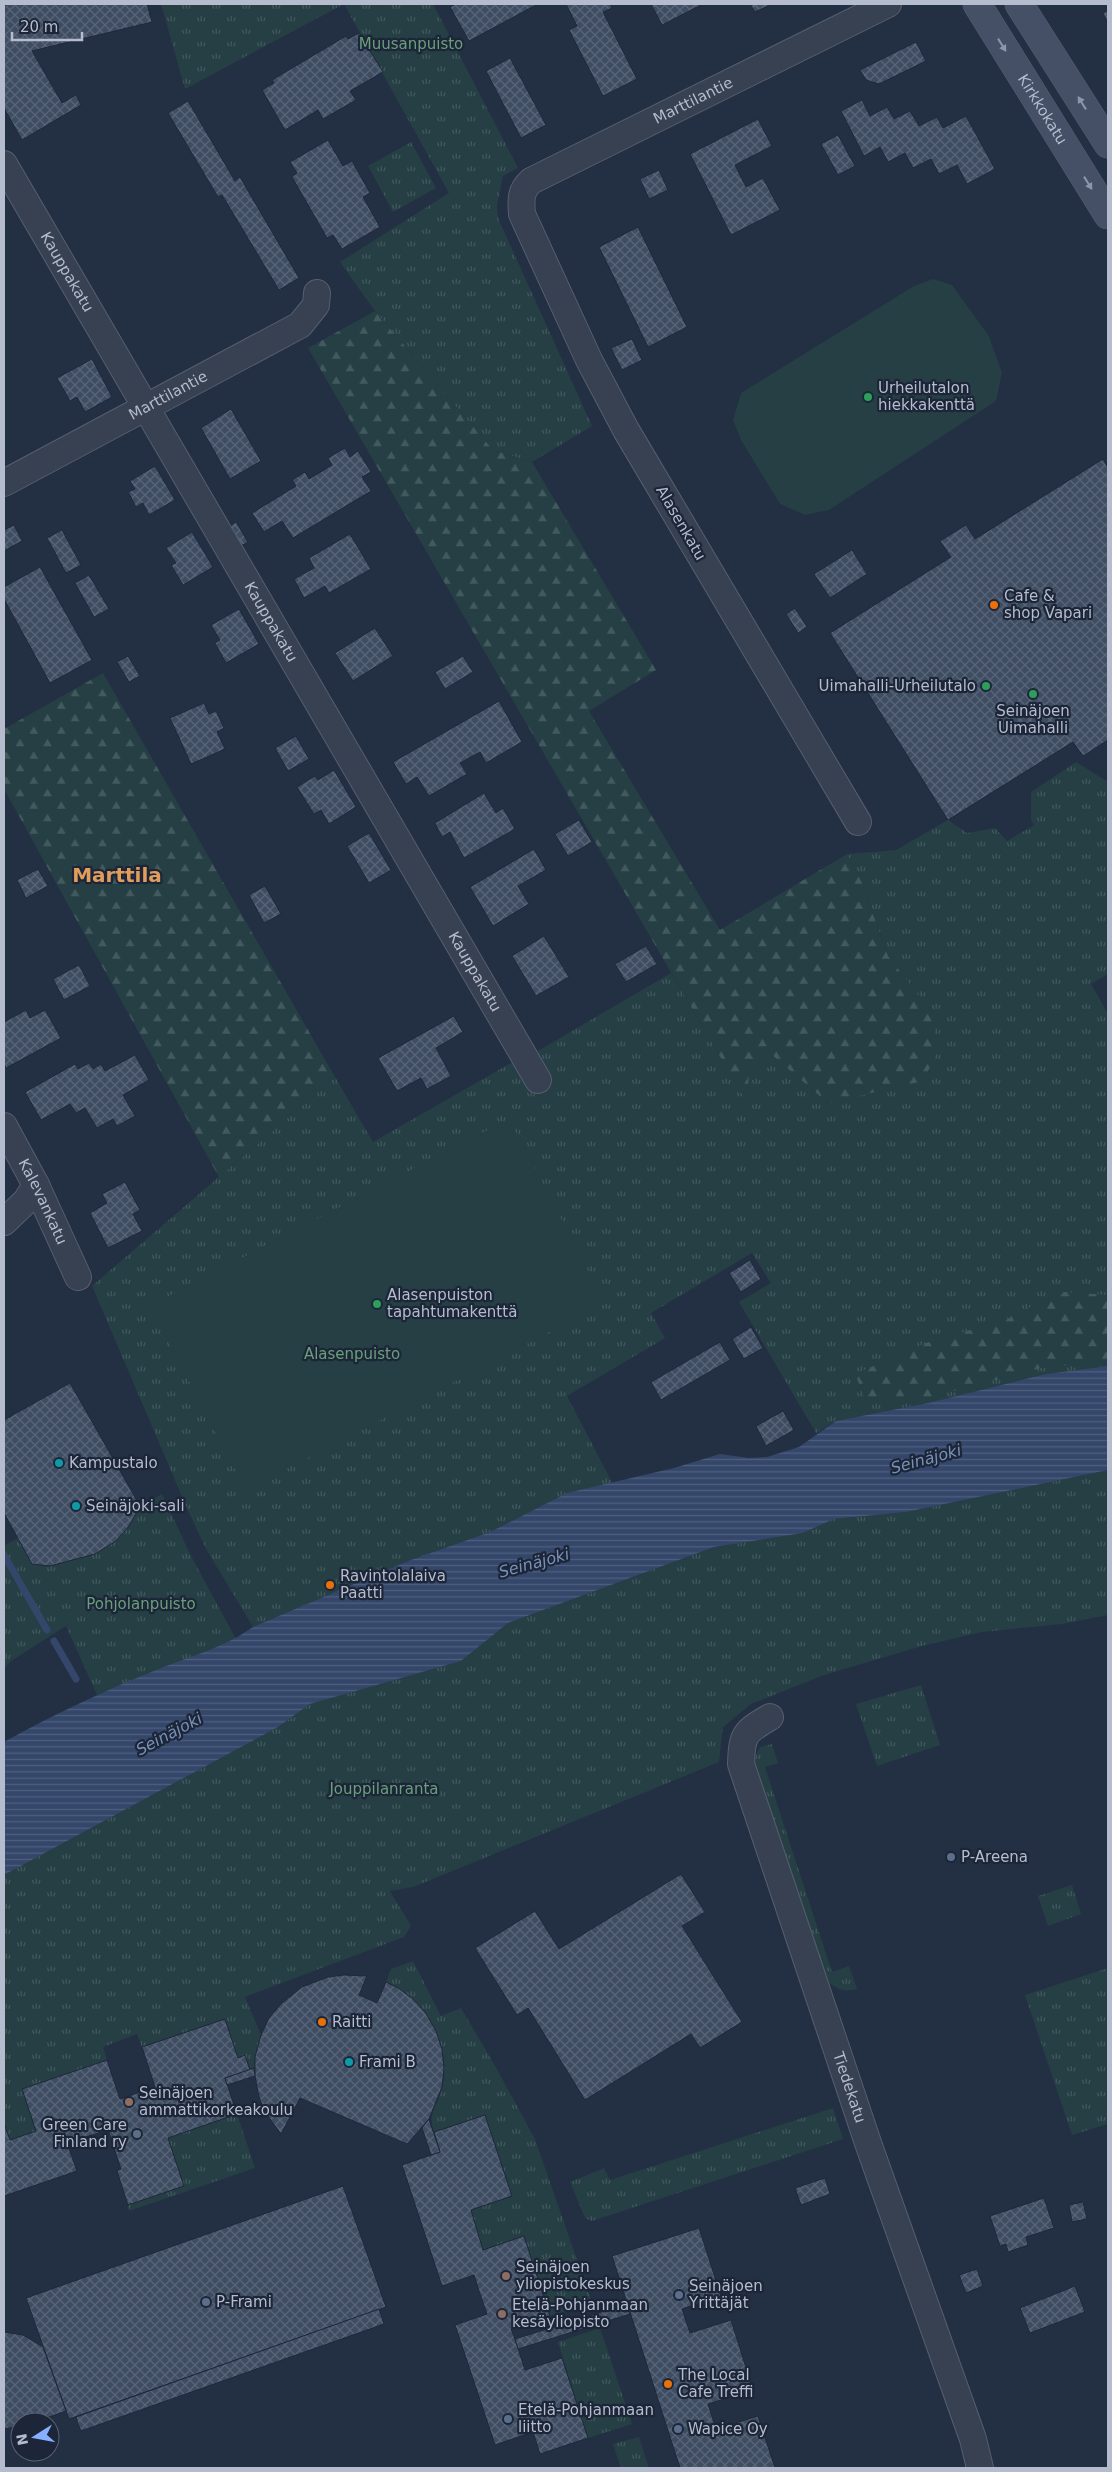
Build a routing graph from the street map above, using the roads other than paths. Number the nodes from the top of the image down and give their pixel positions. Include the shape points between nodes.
1 (888, 4) edge
2 (977, 4) edge
3 (1019, 4) edge
4 (1108, 144) edge
5 (4, 164) edge
6 (522, 214) joint
7 (1108, 215) edge
8 (317, 293) dead end
9 (145, 409) junction
10 (4, 483) edge
11 (858, 822) dead end
12 (538, 1080) dead end
13 (4, 1126) edge
14 (36, 1185) junction
15 (4, 1222) edge
16 (78, 1277) dead end
17 (770, 1717) dead end
18 (980, 2468) edge

1 - 6 street, Marttilantie via 531,181 523,189
2 -> 7 main road, Kirkkokatu
4 -> 3 main road
5 - 9 street, Kauppakatu
6 - 11 street, Alasenkatu via 589,360 626,430
8 - 9 street, Marttilantie via 316,305 300,325
9 - 10 street, Marttilantie
9 - 12 street, Kauppakatu
13 - 14 street, Kalevankatu
14 - 15 street via 26,1201
14 - 16 street, Kalevankatu
17 - 18 street, Tiedekatu via 750,1729 741,1743 741,1764 870,2152 973,2439

